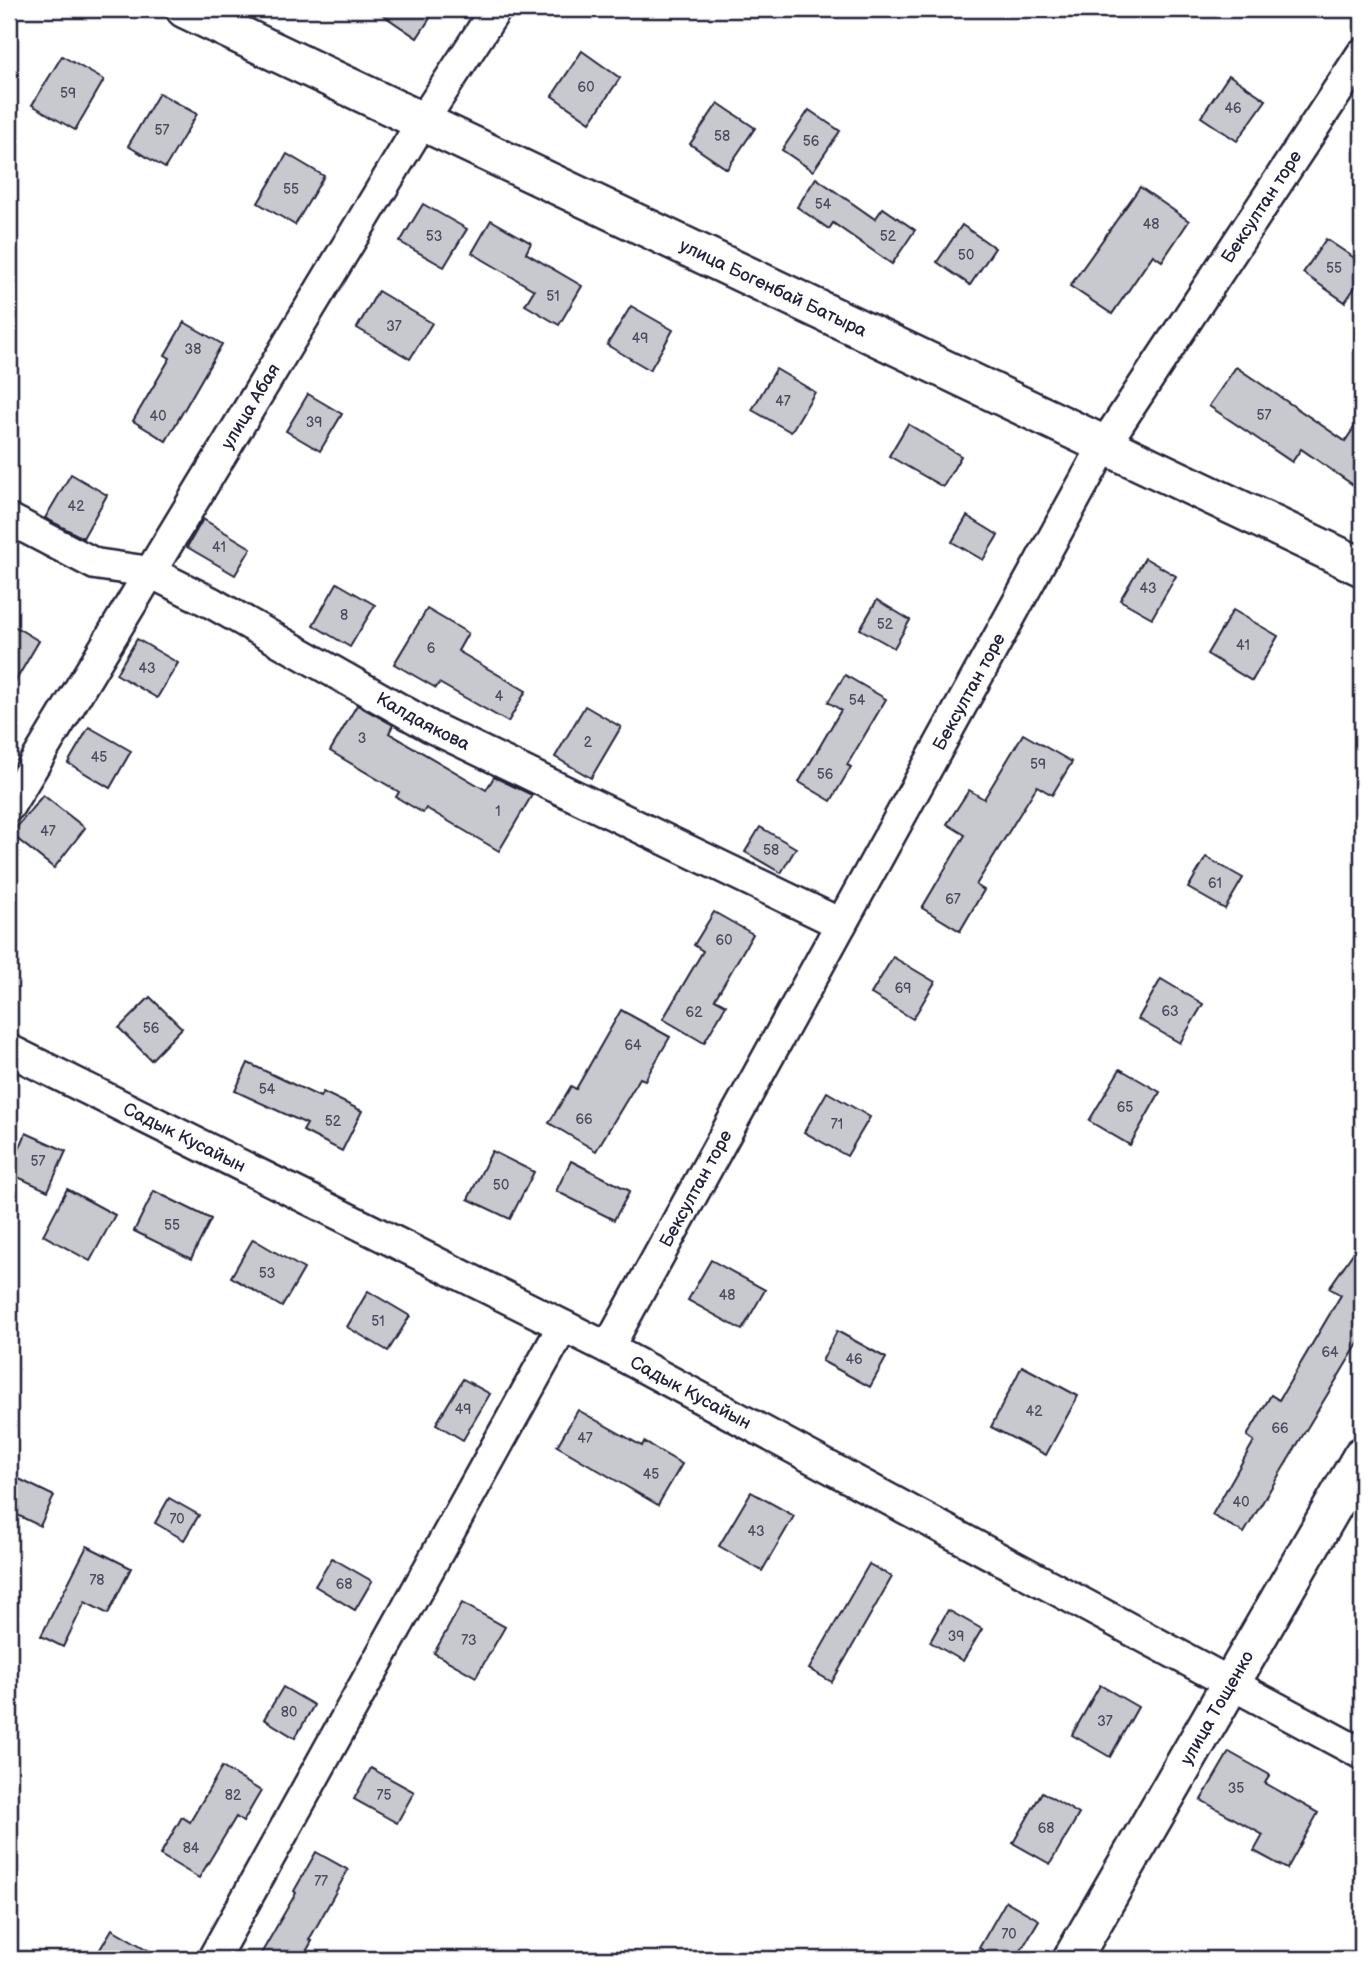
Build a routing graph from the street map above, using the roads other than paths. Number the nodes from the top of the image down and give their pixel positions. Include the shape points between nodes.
1 (185, 9) edge
2 (496, 9) edge
3 (1362, 54) edge
4 (422, 122) junction
5 (1105, 444) junction
6 (9, 519) edge
7 (1362, 567) edge
8 (150, 572) junction
9 (9, 806) edge
10 (841, 923) junction
11 (9, 1050) edge
12 (563, 1326) junction
13 (608, 1349) junction
14 (1362, 1455) edge
15 (1229, 1684) junction
16 (1362, 1754) edge
17 (213, 1959) edge
18 (1072, 1959) edge

1 - 4 street, улица Богенбай Батыра
2 - 4 street, улица Абая
3 - 5 street, Бексултан торе
4 - 5 street, улица Богенбай Батыра
4 - 8 street, улица Абая
5 - 7 street, улица Богенбай Батыра
5 - 10 street, Бексултан торе
6 - 8 street, Калдаякова via 95,564
8 - 9 street, улица Абая
8 - 10 street, Калдаякова via 433,728
10 - 13 street, Бексултан торе
11 - 12 street, Садык Кусайын
12 - 13 street, Садык Кусайын
12 - 17 street
13 - 15 street, Садык Кусайын
14 - 15 street, улица Тощенко
15 - 16 street, Садык Кусайын
15 - 18 street, улица Тощенко

